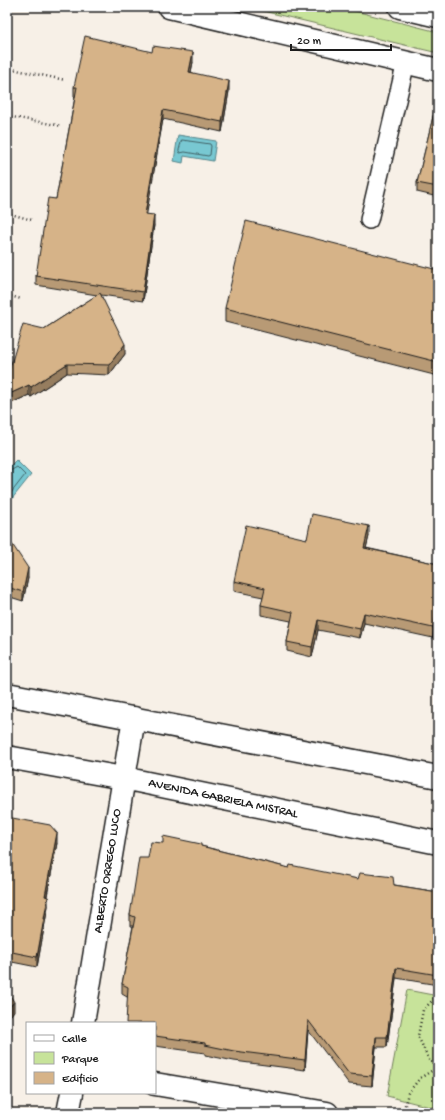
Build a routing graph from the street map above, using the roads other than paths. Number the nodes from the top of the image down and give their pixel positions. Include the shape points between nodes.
1 (169, 7) edge
2 (400, 7) edge
3 (438, 16) edge
4 (406, 62) junction
5 (438, 70) edge
6 (369, 220) dead end
7 (7, 694) edge
8 (134, 718) junction
9 (7, 757) edge
10 (438, 777) edge
11 (123, 778) junction
12 (438, 843) edge
13 (83, 1022) edge
14 (156, 1084) edge
15 (72, 1094) edge
16 (68, 1113) edge
17 (327, 1113) edge

1 - 4 main road
2 - 3 main road
4 - 5 main road
4 - 6 lane
7 - 8 main road
8 - 10 main road
8 - 11 main road, ALBERTO ORREGO LUCO
9 - 11 main road, AVENIDA GABRIELA MISTRAL
11 - 12 main road, AVENIDA GABRIELA MISTRAL
11 - 13 main road, ALBERTO ORREGO LUCO
14 - 17 main road
15 - 16 main road

